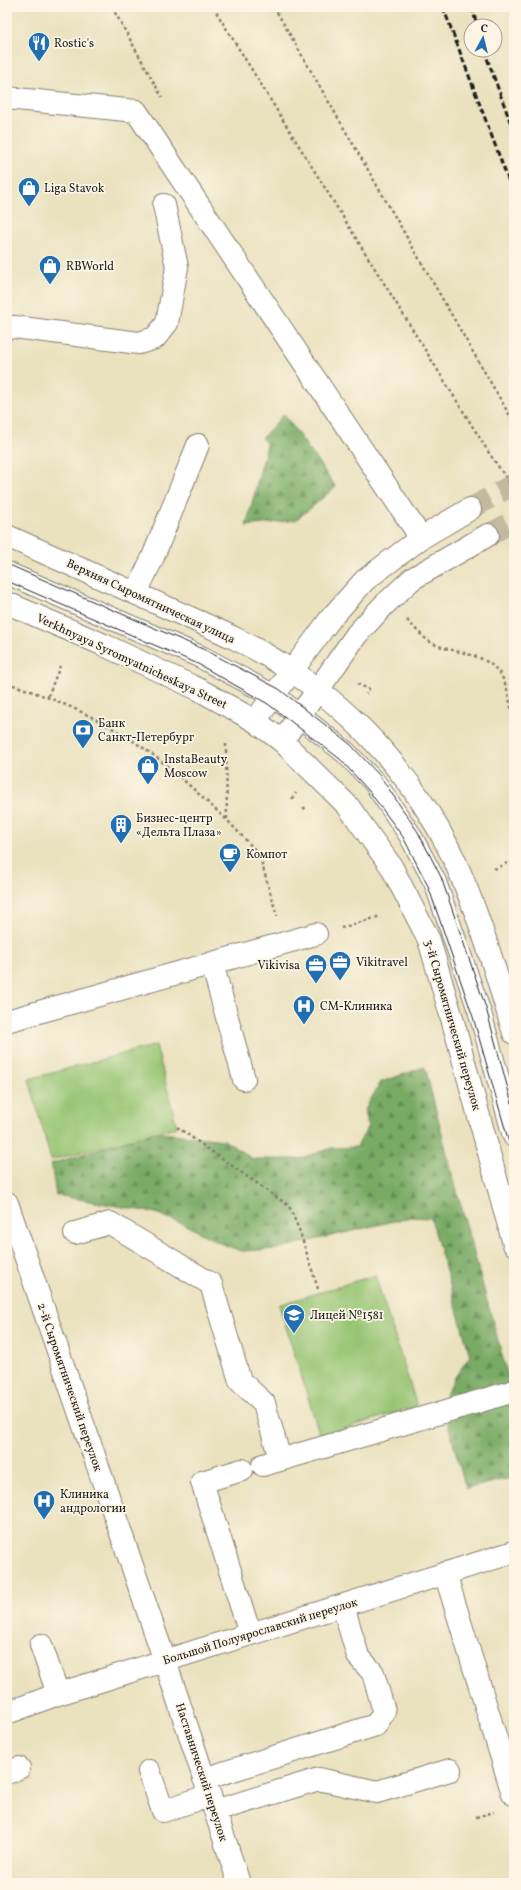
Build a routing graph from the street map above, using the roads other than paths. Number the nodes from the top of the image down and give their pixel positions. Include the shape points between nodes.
1 (7, 98) edge
2 (164, 205) dead end
3 (7, 328) edge
4 (198, 445) dead end
5 (470, 509) tunnel mouth
6 (488, 535) tunnel mouth
7 (7, 536) edge
8 (421, 538) junction
9 (7, 572) edge
10 (136, 593) junction
11 (7, 603) edge
12 (292, 671) junction
13 (318, 689) junction
14 (274, 696) junction
15 (300, 715) junction
16 (256, 721) junction
17 (282, 741) junction
18 (316, 934) dead end
19 (212, 963) junction
20 (508, 994) edge
21 (7, 1021) edge
22 (514, 1033) edge
23 (244, 1079) dead end
24 (514, 1136) edge
25 (7, 1203) edge
26 (75, 1233) dead end
27 (514, 1244) edge
28 (514, 1390) edge
29 (242, 1470) dead end
30 (514, 1552) edge
31 (445, 1574) junction
32 (343, 1606) junction
33 (250, 1634) junction
34 (41, 1645) dead end
35 (165, 1661) junction
36 (58, 1694) junction
37 (7, 1713) edge
38 (450, 1770) dead end
39 (149, 1771) dead end
40 (513, 1794) edge
41 (209, 1795) junction
42 (239, 1883) edge

1 - 8 street via 136,111
2 - 3 street via 177,267 167,323 155,338 139,343
4 - 10 street
5 - 8 street
6 - 13 street via 408,583 357,634
7 - 10 street, Верхняя Сыромятническая улица
8 - 12 street via 365,580 331,618
9 - 14 street via 202,657
10 - 12 street, Верхняя Сыромятническая улица via 225,634
11 - 16 street, Verkhnyaya Syromyatnicheskaya Street via 191,686
12 - 13 street
12 - 14 street
13 - 15 street
13 - 20 street via 372,738 406,779 429,815 452,854
14 - 15 street
14 - 16 street
15 - 17 street
15 - 24 street via 345,752 375,783 410,835 435,882 480,1013
16 - 17 street, 3-й Сыромятнический переулок
17 - 27 street, 3-й Сыромятнический переулок via 348,806 391,866 429,940
18 - 19 street
19 - 21 street
19 - 23 street
20 - 22 street
25 - 35 street, 2-й Сыромятнический переулок
26 - 28 street via 110,1222 211,1284 240,1381 264,1403 272,1462
29 - 33 street via 202,1482
30 - 31 street, Большой Полуярославский переулок
31 - 32 street, Большой Полуярославский переулок
31 - 40 street
32 - 33 street, Большой Полуярославский переулок
32 - 41 street via 358,1656 373,1673 384,1711 376,1725
33 - 35 street, Большой Полуярославский переулок
34 - 36 street
35 - 36 street, Большой Полуярославский переулок
35 - 41 street, Наставнический переулок
36 - 37 street, Большой Полуярославский переулок
38 - 41 street via 376,1792 319,1779
39 - 41 street via 162,1811
41 - 42 street, Наставнический переулок

